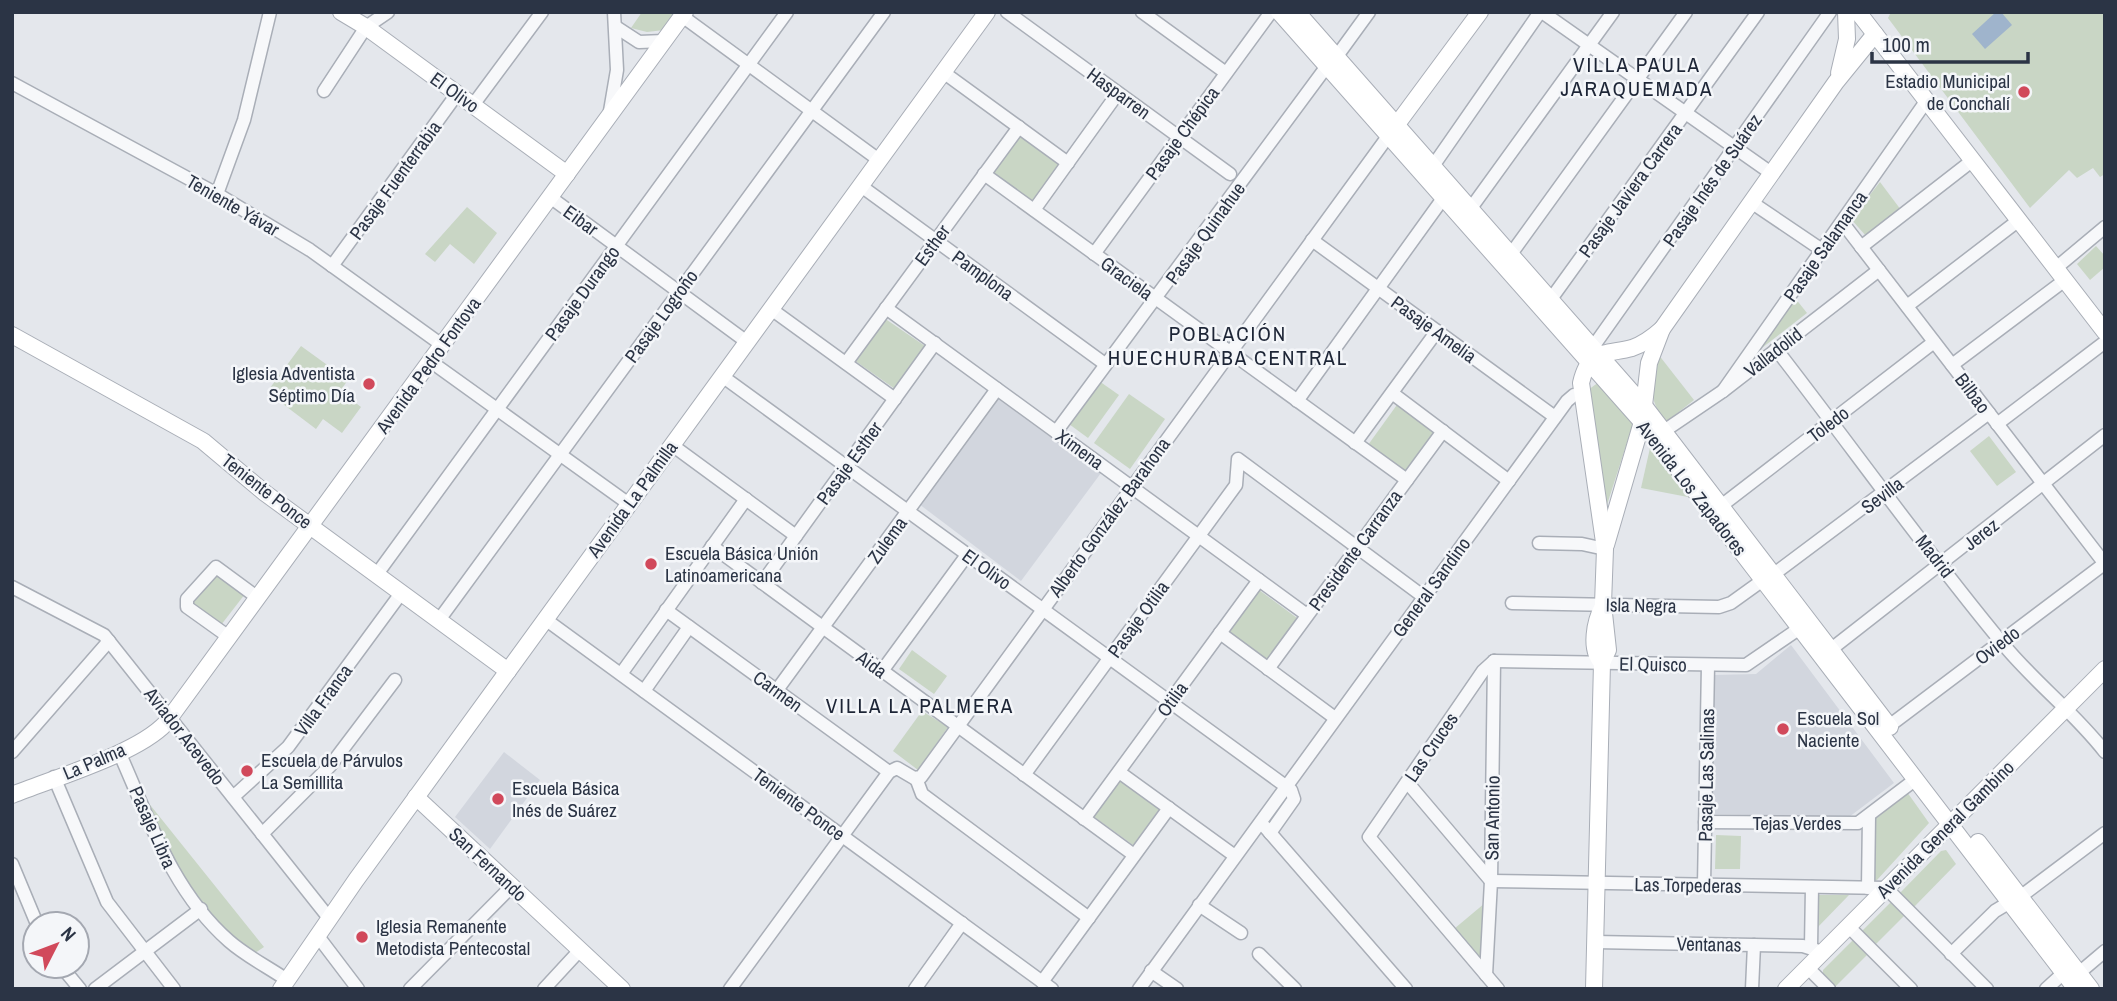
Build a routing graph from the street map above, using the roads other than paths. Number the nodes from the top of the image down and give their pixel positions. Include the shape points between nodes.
1 (270, 12) edge
2 (341, 12) edge
3 (388, 12) edge
4 (542, 12) edge
5 (614, 12) edge
6 (787, 12) edge
7 (884, 12) edge
8 (987, 12) edge
9 (1007, 12) edge
10 (1142, 12) edge
11 (1271, 12) edge
12 (1279, 12) edge
13 (1297, 12) edge
14 (1369, 12) edge
15 (1480, 12) edge
16 (1541, 12) edge
17 (1613, 12) edge
18 (1686, 12) edge
19 (1758, 12) edge
20 (1830, 12) edge
21 (1846, 12) edge
22 (1858, 12) edge
23 (683, 14) edge
24 (366, 27) junction
25 (616, 27) junction
26 (1875, 34) junction
27 (664, 41) junction
28 (1589, 45) junction
29 (1332, 61) junction
30 (748, 65) junction
31 (943, 72) junction
32 (1226, 73) junction
33 (1637, 79) junction
34 (1836, 82) junction
35 (12, 83) edge
36 (324, 91) dead end
37 (1118, 93) junction
38 (457, 94) junction
39 (1927, 100) junction
40 (473, 105) junction
41 (811, 111) junction
42 (1685, 113) junction
43 (607, 118) junction
44 (1019, 127) junction
45 (1393, 130) junction
46 (1179, 137) junction
47 (1735, 148) junction
48 (879, 160) junction
49 (1973, 160) junction
50 (1068, 163) junction
51 (1433, 166) junction
52 (1771, 173) junction
53 (567, 174) junction
54 (984, 174) junction
55 (1230, 174) dead end
56 (861, 186) junction
57 (217, 194) junction
58 (550, 197) junction
59 (1444, 197) junction
60 (1751, 202) junction
61 (1471, 208) junction
62 (1034, 210) junction
63 (2019, 220) junction
64 (1842, 222) junction
65 (2105, 227) edge
66 (936, 240) junction
67 (1312, 240) junction
68 (617, 246) junction
69 (1861, 247) junction
70 (1822, 250) junction
71 (1094, 254) junction
72 (1511, 254) junction
73 (332, 265) junction
74 (1879, 270) junction
75 (2060, 274) junction
76 (1378, 288) junction
77 (679, 292) junction
78 (1155, 298) junction
79 (1551, 299) junction
80 (1907, 306) junction
81 (886, 308) junction
82 (771, 309) junction
83 (1662, 329) junction
84 (1437, 331) junction
85 (2105, 332) edge
86 (12, 335) edge
87 (747, 342) junction
88 (1934, 342) junction
89 (2105, 342) edge
90 (935, 343) junction
91 (442, 345) junction
92 (1776, 349) junction
93 (1230, 352) junction
94 (1594, 354) junction
95 (430, 361) junction
96 (846, 363) junction
97 (1105, 364) junction
98 (1952, 365) junction
99 (722, 376) junction
100 (997, 389) junction
101 (1581, 389) junction
102 (1723, 391) junction
103 (1392, 393) junction
104 (895, 398) junction
105 (1297, 401) junction
106 (497, 409) junction
107 (1644, 414) junction
108 (1555, 417) junction
109 (1993, 419) junction
110 (1831, 421) junction
111 (1443, 431) junction
112 (1664, 431) junction
113 (1056, 432) junction
114 (2105, 435) edge
115 (1355, 443) junction
116 (672, 445) junction
117 (560, 454) junction
118 (846, 467) junction
119 (1407, 480) junction
120 (1509, 481) junction
121 (2043, 483) junction
122 (1131, 486) junction
123 (1886, 491) junction
124 (746, 499) junction
125 (629, 504) junction
126 (1721, 506) junction
127 (907, 512) junction
128 (1599, 513) junction
129 (1616, 515) junction
130 (310, 525) junction
131 (796, 536) junction
132 (1199, 536) junction
133 (1539, 543) dead end
134 (712, 546) junction
135 (1357, 547) junction
136 (2100, 547) edge
137 (1605, 549) junction
138 (967, 555) junction
139 (1942, 564) junction
140 (2105, 564) edge
141 (377, 574) junction
142 (1769, 577) junction
143 (1259, 580) junction
144 (762, 583) junction
145 (12, 587) edge
146 (402, 593) junction
147 (1424, 597) junction
148 (258, 598) junction
149 (1512, 603) dead end
150 (1603, 604) junction
151 (1041, 609) junction
152 (666, 610) junction
153 (1307, 615) junction
154 (545, 619) junction
155 (439, 620) junction
156 (689, 626) junction
157 (823, 627) junction
158 (1800, 628) junction
159 (1220, 633) junction
160 (229, 637) junction
161 (109, 641) junction
162 (2001, 642) junction
163 (1826, 653) junction
164 (1109, 658) junction
165 (1494, 661) junction
166 (1602, 663) junction
167 (1708, 665) junction
168 (1268, 669) junction
169 (2105, 669) edge
170 (508, 671) junction
171 (881, 671) junction
172 (621, 674) junction
173 (395, 680) dead end
174 (777, 690) junction
175 (643, 691) junction
176 (1169, 702) junction
177 (2067, 708) junction
178 (170, 717) junction
179 (1335, 718) junction
180 (957, 726) junction
181 (1889, 726) junction
182 (12, 752) edge
183 (120, 752) junction
184 (2105, 752) edge
185 (889, 772) junction
186 (1119, 772) junction
187 (1024, 775) junction
188 (54, 777) junction
189 (916, 778) junction
190 (1916, 779) junction
191 (1407, 782) junction
192 (1286, 786) junction
193 (12, 795) edge
194 (233, 797) junction
195 (416, 797) junction
196 (1169, 808) junction
197 (1869, 816) junction
198 (1084, 818) junction
199 (1954, 820) junction
200 (1260, 821) junction
201 (1705, 822) junction
202 (1270, 833) junction
203 (2105, 833) edge
204 (262, 834) junction
205 (842, 836) junction
206 (1134, 855) junction
207 (1235, 856) junction
208 (12, 864) edge
209 (1491, 881) junction
210 (1597, 882) junction
211 (1704, 885) junction
212 (512, 886) junction
213 (1812, 887) junction
214 (1868, 888) junction
215 (1886, 888) junction
216 (2015, 900) junction
217 (1199, 905) junction
218 (201, 909) junction
219 (31, 910) edge
220 (329, 918) junction
221 (1089, 918) junction
222 (962, 923) junction
223 (1848, 926) junction
224 (1241, 933) dead end
225 (317, 935) junction
226 (1595, 942) junction
227 (1754, 945) junction
228 (1816, 949) junction
229 (580, 950) junction
230 (2105, 951) edge
231 (144, 952) junction
232 (1259, 954) dead end
233 (1951, 954) junction
234 (1807, 967) junction
235 (1151, 971) junction
236 (1486, 975) junction
237 (2073, 975) edge
238 (284, 984) edge
239 (1047, 985) edge
240 (95, 989) edge
241 (174, 989) edge
242 (358, 989) edge
243 (410, 989) edge
244 (544, 989) edge
245 (622, 989) edge
246 (730, 989) edge
247 (915, 989) edge
248 (1139, 989) edge
249 (1177, 989) edge
250 (1295, 989) edge
251 (1406, 989) edge
252 (1498, 989) edge
253 (1594, 989) edge
254 (1752, 989) edge
255 (1786, 989) edge
256 (1829, 989) edge
257 (1910, 989) edge
258 (1987, 989) edge
259 (2046, 989) edge
260 (2091, 989) edge

1 - 57 street via 244,120
2 - 24 main road, El Olivo
3 - 24 street
4 - 40 street
5 - 25 street
6 - 30 street, Pasaje Durango
7 - 41 street, Pasaje Logroño
8 - 31 main road, Avenida La Palmilla
9 - 37 street, Hasparren
10 - 32 street
11 - 32 street, Pasaje Chépica
12 - 29 main road, Avenida Los Zapadores
13 - 29 main road, Avenida Los Zapadores
14 - 29 street, Pasaje Quinahue
15 - 45 main road, Alberto González Barahona
16 - 28 street
16 - 51 street
17 - 28 street
18 - 33 street
19 - 42 street, Pasaje Javiera Carrera
20 - 47 street, Pasaje Inés de Suárez
21 - 34 main road via 1846,50
22 - 26 main road
23 - 27 main road, Avenida Pedro Fontova
23 - 30 street
24 - 36 street
24 - 38 main road, El Olivo
25 - 27 street via 639,42
25 - 43 street via 617,70
26 - 34 main road
26 - 39 main road
27 - 43 main road, Avenida Pedro Fontova
28 - 33 street
28 - 61 street
29 - 45 main road, Avenida Los Zapadores
29 - 78 street, Pasaje Quinahue
30 - 41 street
30 - 68 street, Pasaje Durango
31 - 44 street
31 - 48 main road, Avenida La Palmilla
32 - 46 street, Pasaje Chépica
33 - 42 street
33 - 72 street
34 - 52 main road
35 - 57 street, Teniente Yávar
37 - 46 street, Hasparren
37 - 50 street
38 - 40 main road, El Olivo
38 - 73 street, Pasaje Fuenterrabia
39 - 49 main road
39 - 64 street, Pasaje Salamanca
40 - 53 main road, El Olivo
41 - 48 street
41 - 77 street, Pasaje Logroño
42 - 47 street
42 - 79 street, Pasaje Javiera Carrera
43 - 53 main road, Avenida Pedro Fontova
44 - 50 street
44 - 54 street, Esther
45 - 51 main road, Avenida Los Zapadores
45 - 59 main road, Avenida Los Zapadores
45 - 67 street, Alberto González Barahona
46 - 55 street, Hasparren
46 - 71 street, Pasaje Chépica
47 - 52 street
47 - 94 street, Pasaje Inés de Suárez
48 - 56 main road, Avenida La Palmilla
49 - 63 main road
49 - 69 street
50 - 62 street
51 - 61 main road, Avenida Los Zapadores
52 - 60 main road
53 - 58 main road, Avenida Pedro Fontova
54 - 62 street, Graciela
54 - 66 street, Esther
56 - 66 street, Pamplona
56 - 82 main road, Avenida La Palmilla
57 - 73 street, Teniente Yávar
58 - 68 street, Eibar
58 - 91 main road, Avenida Pedro Fontova
59 - 76 street
59 - 94 main road, Avenida Los Zapadores
60 - 70 street
60 - 83 main road
61 - 72 main road, Avenida Los Zapadores
62 - 71 street, Graciela
63 - 75 main road
63 - 80 street
64 - 69 street, Bilbao
64 - 70 street, Pasaje Salamanca
65 - 75 street
66 - 81 street, Esther
66 - 97 street, Pamplona
67 - 76 street, Pasaje Amelia
67 - 93 street, Alberto González Barahona
68 - 77 street, Eibar
68 - 106 street, Pasaje Durango
69 - 74 street, Bilbao
70 - 102 street, Pasaje Salamanca
71 - 78 street, Graciela
72 - 79 main road, Avenida Los Zapadores
73 - 91 street, Teniente Yávar
74 - 80 street, Bilbao
74 - 92 street, Valladolid
75 - 85 main road
75 - 98 street
76 - 84 street, Pasaje Amelia
76 - 105 street
77 - 87 street, Eibar
77 - 117 street, Pasaje Logroño
78 - 93 street, Graciela
78 - 97 street, Pasaje Quinahue
79 - 94 main road, Avenida Los Zapadores
80 - 88 street, Bilbao
81 - 90 street, Ximena
81 - 96 street, Esther
82 - 87 main road, Avenida La Palmilla
82 - 96 street
83 - 94 main road via 1637,346
83 - 107 main road via 1649,363
84 - 103 street
84 - 108 street, Pasaje Amelia
86 - 130 main road, Teniente Ponce via 194,435
87 - 99 main road, Avenida La Palmilla
88 - 98 street, Bilbao
88 - 110 street, Toledo
89 - 109 street, Sevilla
90 - 100 street, Ximena
90 - 104 street, Pasaje Esther
91 - 95 main road, Avenida Pedro Fontova
92 - 102 street, Valladolid
92 - 110 street, Madrid
93 - 105 street, Graciela
93 - 122 street, Alberto González Barahona
94 - 101 main road, General Sandino
94 - 107 main road, Avenida Los Zapadores
95 - 106 street
95 - 130 main road, Avenida Pedro Fontova
96 - 104 street
97 - 113 street, Pasaje Quinahue
98 - 109 street, Bilbao
99 - 116 main road, Avenida La Palmilla
99 - 118 street, El Olivo
100 - 113 street, Ximena
100 - 127 street, Zulema
101 - 108 street, General Sandino
101 - 128 main road
102 - 112 street, Valladolid
103 - 111 street
103 - 115 street
104 - 118 street, Pasaje Esther
105 - 115 street, Graciela
106 - 117 street
106 - 141 street, Pasaje Durango
107 - 112 main road, Avenida Los Zapadores
107 - 129 main road
107 - 142 main road, Avenida Los Zapadores
108 - 120 street, General Sandino
109 - 121 street, Bilbao
109 - 123 street, Sevilla
110 - 123 street, Madrid
110 - 126 street, Toledo
111 - 119 street, Presidente Carranza
111 - 120 street
112 - 126 main road, Avenida Los Zapadores
113 - 122 street, Ximena
114 - 121 street, Jerez
115 - 119 street, Graciela
116 - 124 street
116 - 125 main road, Avenida La Palmilla
117 - 125 street
117 - 155 street, Pasaje Logroño
118 - 127 street, El Olivo
118 - 131 street, Pasaje Esther
119 - 135 street, Presidente Carranza
120 - 147 street, General Sandino
121 - 136 street, Bilbao
121 - 139 street, Jerez
122 - 132 street, Ximena
122 - 151 street, Alberto González Barahona
123 - 139 street, Madrid
123 - 142 street, Sevilla
124 - 131 street
124 - 134 street
125 - 154 main road, Avenida La Palmilla
126 - 142 main road, Avenida Los Zapadores
127 - 138 street, El Olivo
127 - 157 street, Zulema
128 - 129 main road
128 - 137 main road
129 - 137 main road
130 - 141 main road, Teniente Ponce
130 - 148 main road, Avenida Pedro Fontova
131 - 144 street, Pasaje Esther
132 - 135 street, Pasaje Otilia via 1236,485 1238,459
132 - 143 street, Ximena
132 - 164 street, Pasaje Otilia
133 - 137 street
134 - 144 street, Aida
134 - 152 street
135 - 147 street
135 - 153 street, Presidente Carranza
136 - 140 street, Bilbao
137 - 150 main road
138 - 151 street, El Olivo
138 - 171 street
139 - 162 street, Madrid
139 - 163 street, Jerez
140 - 162 street, Oviedo
141 - 146 main road, Teniente Ponce
142 - 150 street, Isla Negra via 1723,606
142 - 158 main road, Avenida Los Zapadores
142 - 163 main road, Avenida Los Zapadores
143 - 153 street, Ximena
143 - 159 street, Otilia
144 - 157 street, Aida
145 - 161 street, Aviador Acevedo
146 - 155 main road, Teniente Ponce
146 - 194 street, Villa Franca via 288,747
147 - 179 street, General Sandino
148 - 160 main road, Avenida Pedro Fontova
148 - 160 street via 216,567 187,598 187,607
149 - 150 street, Isla Negra
150 - 166 main road via 1608,641
151 - 164 street, El Olivo
151 - 180 street, Alberto González Barahona
152 - 156 street, Carmen
152 - 172 street
153 - 168 street, Presidente Carranza
154 - 170 main road, Avenida La Palmilla
154 - 172 street, Teniente Ponce
155 - 170 main road, Teniente Ponce
156 - 174 street, Carmen
156 - 175 street
157 - 171 street, Aida
157 - 174 street, Zulema
158 - 163 main road, Avenida Los Zapadores
158 - 167 street, El Quisco via 1751,664
159 - 168 street
159 - 176 street, Otilia
160 - 178 main road, Avenida Pedro Fontova
161 - 178 street, Aviador Acevedo
161 - 182 street
162 - 177 street, Madrid
162 - 181 street, Oviedo
163 - 181 main road, Avenida Los Zapadores
163 - 190 main road, Avenida Los Zapadores
164 - 176 street, El Olivo
164 - 187 street, Pasaje Otilia
165 - 166 street, El Quisco
165 - 191 street, Las Cruces
165 - 209 street, San Antonio
166 - 167 street, El Quisco
166 - 210 main road
167 - 201 street, Pasaje Las Salinas
168 - 179 street
169 - 177 main road, Avenida General Gambino
170 - 195 main road, Avenida La Palmilla
171 - 180 street, Aida
172 - 175 street, Teniente Ponce
173 - 204 street via 323,775
174 - 185 street, Carmen
175 - 205 street, Teniente Ponce
176 - 186 street, Otilia
176 - 192 street, El Olivo
177 - 184 street, Madrid
177 - 199 main road, Avenida General Gambino
178 - 183 main road, La Palma via 155,732
178 - 194 street, Aviador Acevedo
179 - 192 street, General Sandino
180 - 187 street, Aida
180 - 189 street, Alberto González Barahona
181 - 199 main road, Avenida Los Zapadores
183 - 188 main road, La Palma
183 - 218 street, Pasaje Libra via 169,867
185 - 189 street via 899,768
185 - 205 street
186 - 196 street
186 - 198 street, Otilia
187 - 198 street, Aida
188 - 193 main road, La Palma
188 - 231 street via 107,902
189 - 221 street via 922,794
190 - 197 street, Tejas Verdes
190 - 199 main road, Avenida Los Zapadores
191 - 209 street
191 - 236 street, Las Cruces via 1369,837
192 - 200 street, General Sandino
192 - 202 street, General Sandino via 1294,799
194 - 204 street, Aviador Acevedo
195 - 212 main road, San Fernando
195 - 220 main road, Avenida La Palmilla
196 - 206 street
196 - 207 street
197 - 201 street, Tejas Verdes via 1855,823
197 - 214 street
198 - 206 street, Aida
199 - 215 main road, Avenida General Gambino
199 - 216 main road, Avenida Los Zapadores
200 - 202 street
200 - 207 street, General Sandino
201 - 211 street, Pasaje Las Salinas
202 - 251 street
203 - 216 street
204 - 220 street, Aviador Acevedo
205 - 222 street, Teniente Ponce
205 - 246 street
206 - 221 street
207 - 217 street, General Sandino
208 - 219 street
209 - 210 street, Las Torpederas
209 - 236 street, San Antonio
210 - 211 street, Las Torpederas
210 - 226 main road
211 - 213 street, Las Torpederas
212 - 229 main road, San Fernando
212 - 243 street
213 - 214 street, Las Torpederas
213 - 228 street
214 - 215 street, Las Torpederas
215 - 223 main road, Avenida General Gambino
215 - 233 street
216 - 233 street via 1995,911
216 - 237 main road, Avenida Los Zapadores
217 - 224 street
217 - 235 street, General Sandino
218 - 231 street
218 - 238 street, Pasaje Libra via 237,947
220 - 225 main road, Avenida La Palmilla
221 - 239 street
222 - 239 street, Teniente Ponce
222 - 247 street
223 - 228 main road, Avenida General Gambino
223 - 257 street
225 - 238 main road, Avenida La Palmilla
225 - 242 street
226 - 227 street, Ventanas
226 - 253 main road
227 - 228 street, Ventanas
227 - 254 street
228 - 234 main road, Avenida General Gambino
229 - 244 street
229 - 245 main road, San Fernando
230 - 237 street
231 - 240 street
231 - 241 street
232 - 250 street
233 - 258 street
234 - 255 main road, Avenida General Gambino
234 - 256 street
235 - 248 street, General Sandino
235 - 249 street
236 - 252 street
237 - 259 street
237 - 260 main road, Avenida Los Zapadores

